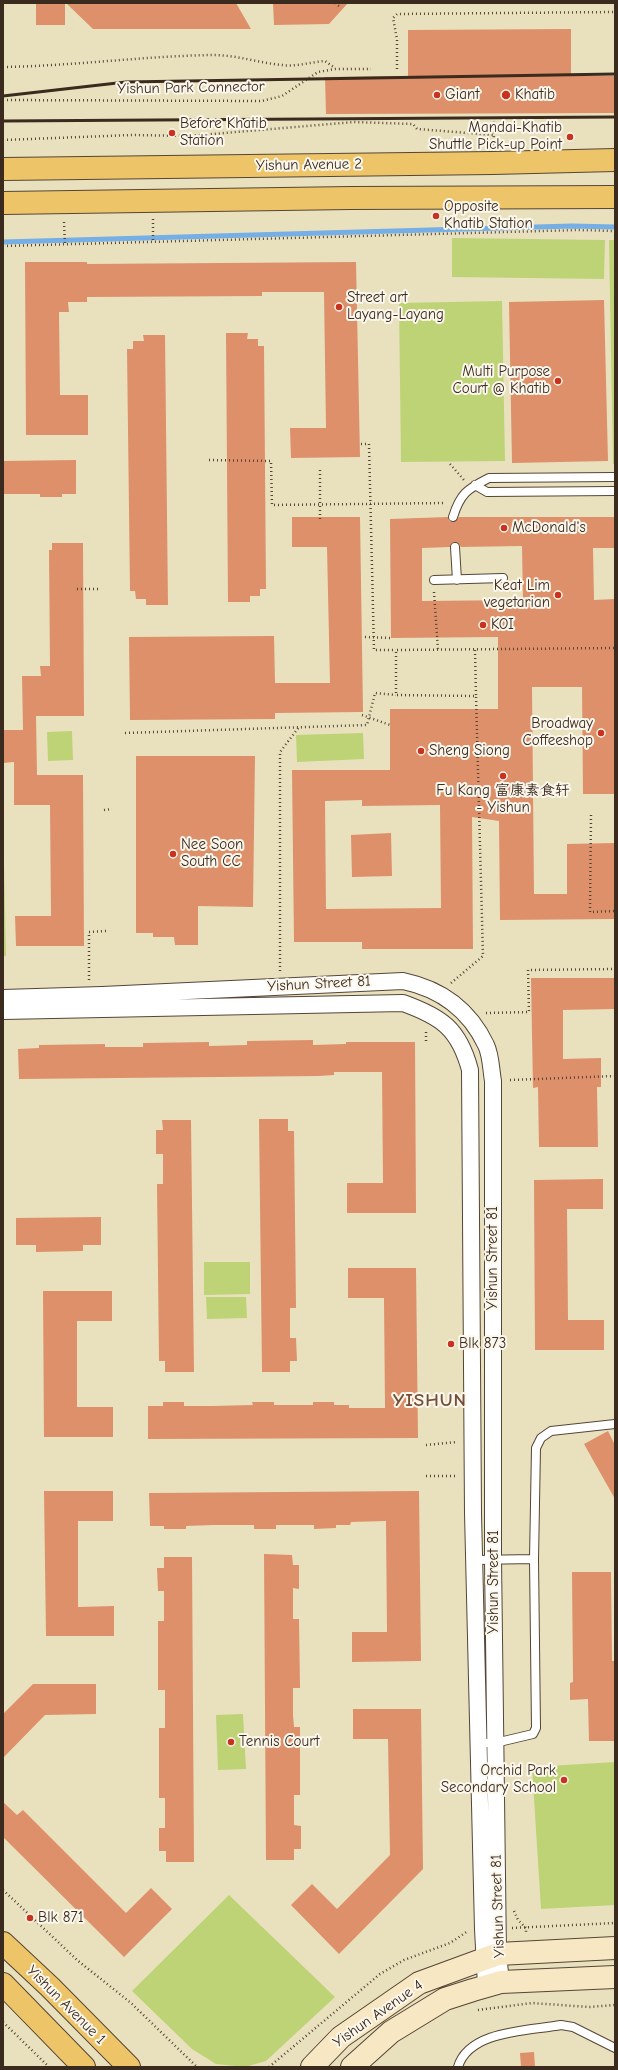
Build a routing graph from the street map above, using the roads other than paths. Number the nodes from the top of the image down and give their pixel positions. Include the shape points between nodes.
1 (615, 160) edge
2 (3, 169) edge
3 (3, 172) edge
4 (615, 197) edge
5 (3, 198) edge
6 (3, 203) edge
7 (615, 477) edge
8 (473, 486) junction
9 (615, 491) edge
10 (453, 517) dead end
11 (455, 547) dead end
12 (503, 578) dead end
13 (434, 580) road end
14 (457, 580) junction
15 (236, 988) junction
16 (156, 993) junction
17 (3, 998) edge
18 (236, 1007) junction
19 (158, 1009) junction
20 (3, 1011) edge
21 (482, 1370) junction
22 (615, 1424) edge
23 (478, 1463) junction
24 (493, 1559) junction
25 (534, 1559) junction
26 (474, 1560) junction
27 (478, 1743) junction
28 (494, 1743) junction
29 (3, 1943) edge
30 (615, 1948) edge
31 (491, 1956) junction
32 (615, 1977) edge
33 (3, 1984) edge
34 (494, 1984) junction
35 (615, 2048) edge
36 (84, 2067) edge
37 (129, 2067) edge
38 (312, 2067) edge
39 (352, 2067) edge
40 (458, 2067) edge

1 - 2 main road, Yishun Avenue 2
3 - 5 main road via 13,180 14,188 10,195
4 - 6 main road
7 - 8 lane via 489,478
8 - 9 lane via 487,492
8 - 10 lane via 459,499
11 - 14 lane
12 - 14 lane
13 - 14 lane
15 - 16 street, Yishun Street 81
15 - 18 lane
15 - 21 street, Yishun Street 81 via 403,981 423,985 444,996 469,1018 487,1046 494,1081
16 - 17 street, Yishun Street 81
16 - 19 lane
18 - 19 street, Yishun Street 81
18 - 21 street, Yishun Street 81 via 403,1003 429,1012 452,1029 465,1050 470,1070
19 - 20 street, Yishun Street 81
21 - 23 street, Yishun Street 81
22 - 25 lane via 551,1431 541,1438 536,1448
23 - 24 street, Yishun Street 81
23 - 26 street, Yishun Street 81
24 - 25 lane
24 - 26 lane
24 - 28 street, Yishun Street 81
25 - 28 lane via 536,1728 533,1734
26 - 27 street, Yishun Street 81
27 - 28 lane
27 - 31 street, Yishun Street 81
28 - 31 street, Yishun Street 81
29 - 37 main road, Yishun Avenue 1
30 - 31 street, Yishun Avenue 4
31 - 34 street, Yishun Street 81
31 - 38 street, Yishun Avenue 4 via 419,1983 340,2037
32 - 34 street, Yishun Avenue 4
33 - 36 main road, Yishun Avenue 1
34 - 39 street, Yishun Avenue 4 via 445,1999 391,2032
35 - 40 lane via 573,2027 561,2025 487,2037 463,2055

